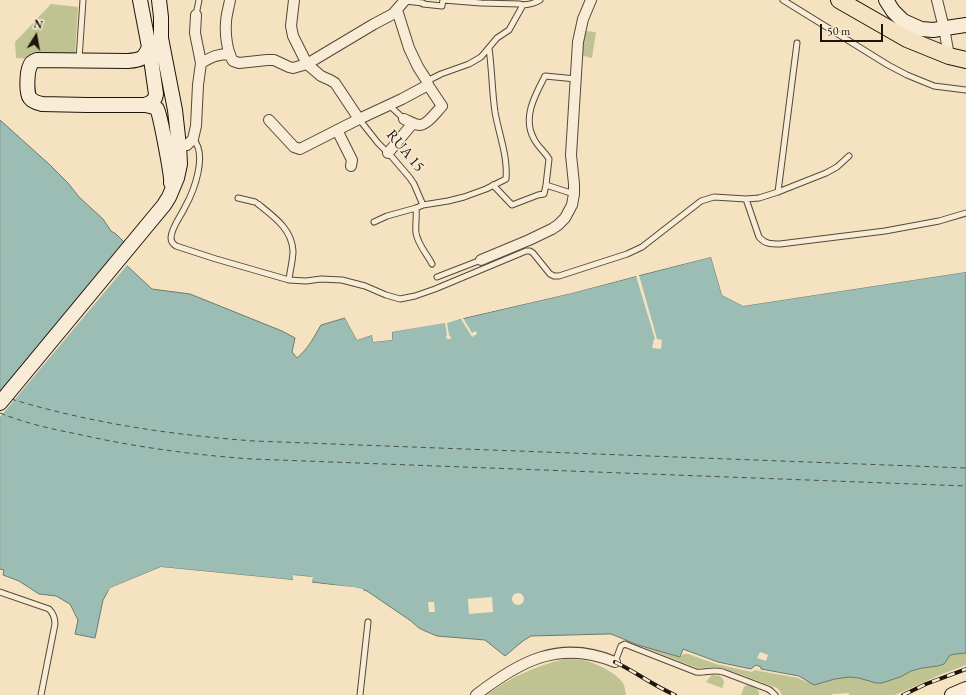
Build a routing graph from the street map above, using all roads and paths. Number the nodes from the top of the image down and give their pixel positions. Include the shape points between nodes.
1 (83, 0) edge
2 (140, 0) edge
3 (152, 0) edge
4 (159, 0) edge
5 (199, 0) edge
6 (230, 0) edge
7 (294, 0) edge
8 (405, 0) edge
9 (443, 0) edge
10 (540, 0) edge
11 (591, 0) edge
12 (783, 0) edge
13 (839, 0) edge
14 (886, 0) edge
15 (936, 4) edge
16 (523, 5) junction
17 (397, 10) junction
18 (196, 15) joint
19 (966, 25) edge
20 (944, 28) junction
21 (161, 38) junction
22 (797, 43) dead end
23 (489, 48) junction
24 (230, 54) junction
25 (949, 56) junction
26 (79, 60) junction
27 (966, 60) edge
28 (201, 63) junction
29 (307, 64) junction
30 (576, 79) junction
31 (427, 83) junction
32 (966, 90) edge
33 (145, 105) junction
34 (388, 105) junction
35 (196, 114) junction
36 (359, 119) junction
37 (176, 120) junction
38 (269, 120) dead end
39 (409, 121) junction
40 (162, 130) junction
41 (337, 130) junction
42 (193, 139) junction
43 (179, 146) junction
44 (388, 153) junction
45 (849, 156) dead end
46 (351, 166) dead end
47 (493, 185) junction
48 (546, 185) junction
49 (778, 192) junction
50 (574, 194) junction
51 (169, 197) junction
52 (238, 198) dead end
53 (746, 199) junction
54 (423, 204) junction
55 (416, 208) junction
56 (966, 213) edge
57 (374, 222) dead end
58 (481, 260) joint
59 (432, 264) dead end
60 (437, 277) dead end
61 (289, 280) junction
62 (0, 403) edge
63 (0, 592) edge
64 (368, 622) dead end
65 (615, 662) joint
66 (966, 689) edge
67 (40, 695) edge
68 (360, 695) edge
69 (476, 695) edge
70 (775, 695) edge
71 (952, 695) edge

1 - 26 lane
2 - 26 main road via 149,46 139,60
3 - 21 main road via 154,18
4 - 21 main road
5 - 18 lane
6 - 24 street via 226,22
7 - 29 street via 291,26 293,36
8 - 9 lane via 442,6
8 - 17 street
9 - 16 lane
10 - 16 lane
11 - 30 street via 579,34
12 - 32 lane via 907,75 934,86
13 - 25 main road via 907,39
14 - 20 main road via 903,21 921,29
15 - 20 street
16 - 23 lane via 509,30 497,38
17 - 29 street
17 - 31 street via 409,48
18 - 28 street via 195,33
19 - 20 main road
20 - 25 street
21 - 33 main road via 151,59 156,98
21 - 37 main road
22 - 49 lane
23 - 31 lane via 481,57 469,64 441,74
23 - 47 lane via 496,114 507,166 506,179
24 - 28 street via 218,54
24 - 29 street via 233,61 239,63 274,60 293,68
25 - 27 main road
26 - 33 main road via 37,60 30,64 27,92 30,98 42,104
28 - 35 street
29 - 36 street via 321,76 335,83
30 - 48 lane via 545,76 532,102 529,122 533,137 549,159
30 - 50 street via 571,155
31 - 34 street
31 - 39 street via 442,106 426,123 419,125
33 - 40 main road via 156,109
34 - 36 street
34 - 39 lane
35 - 37 street via 192,128 188,130
35 - 42 street
36 - 41 street
36 - 44 lane, RUA 15
37 - 43 main road
38 - 41 street via 297,149
39 - 44 street
40 - 43 main road via 169,142
40 - 51 main road via 172,180
41 - 46 street via 352,160
42 - 43 street via 187,145
42 - 61 lane via 199,152 199,166 194,186 176,223 172,244
43 - 51 main road via 180,164
44 - 54 lane, RUA 15 via 412,181
45 - 49 lane via 826,173
47 - 48 lane via 512,205 544,194
47 - 54 lane via 456,199
48 - 50 lane
49 - 53 lane
50 - 58 street via 572,205 558,225
51 - 62 main road
52 - 61 lane via 257,203 285,227 293,250
53 - 56 lane via 759,237 770,244 885,232
53 - 61 lane via 714,197 701,201 642,247 559,276 550,274 534,253 526,251 434,289 400,298 342,280
54 - 55 lane
55 - 57 lane
55 - 59 lane via 416,234
58 - 60 lane
63 - 67 lane via 49,609 53,614 55,624
64 - 68 lane
65 - 69 street via 576,652 543,657 512,670
65 - 70 lane via 621,646 627,645 696,672 723,672
66 - 71 main road

